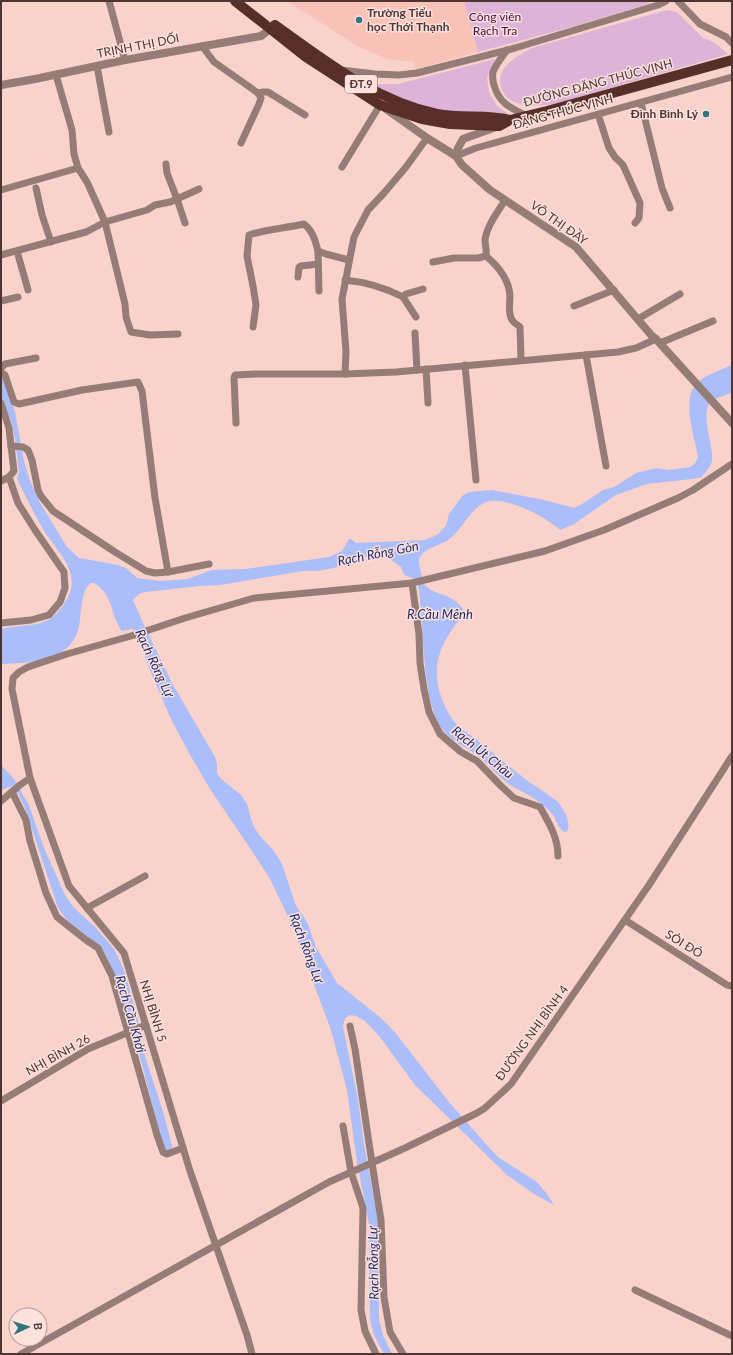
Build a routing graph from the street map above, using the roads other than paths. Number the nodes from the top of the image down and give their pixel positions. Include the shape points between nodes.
1 (109, 1) edge
2 (235, 1) edge
3 (244, 1) edge
4 (666, 1) edge
5 (678, 1) edge
6 (273, 27) junction
7 (732, 43) edge
8 (202, 46) junction
9 (507, 50) junction
10 (125, 60) junction
11 (732, 60) edge
12 (97, 66) junction
13 (336, 69) junction
14 (56, 75) junction
15 (732, 77) edge
16 (1, 85) edge
17 (258, 93) junction
18 (641, 103) junction
19 (380, 105) junction
20 (598, 114) junction
21 (305, 115) dead end
22 (527, 116) junction
23 (510, 120) junction
24 (499, 126) junction
25 (109, 132) dead end
26 (426, 138) junction
27 (240, 143) dead end
28 (456, 156) junction
29 (166, 164) dead end
30 (342, 167) dead end
31 (78, 168) junction
32 (36, 188) dead end
33 (200, 189) dead end
34 (1, 190) edge
35 (178, 199) junction
36 (505, 200) junction
37 (670, 208) dead end
38 (106, 222) junction
39 (635, 223) dead end
40 (186, 224) dead end
41 (51, 242) junction
42 (17, 251) junction
43 (318, 251) junction
44 (1, 255) edge
45 (486, 256) junction
46 (349, 260) junction
47 (433, 262) dead end
48 (318, 264) junction
49 (298, 277) dead end
50 (345, 280) junction
51 (423, 289) dead end
52 (28, 290) dead end
53 (614, 290) junction
54 (319, 291) dead end
55 (680, 294) dead end
56 (18, 297) dead end
57 (403, 297) junction
58 (1, 301) edge
59 (574, 306) dead end
60 (416, 317) dead end
61 (638, 319) junction
62 (713, 321) dead end
63 (253, 327) dead end
64 (415, 333) dead end
65 (178, 334) dead end
66 (658, 341) junction
67 (586, 355) junction
68 (36, 358) dead end
69 (521, 360) junction
70 (465, 365) junction
71 (1, 368) edge
72 (426, 369) junction
73 (417, 370) junction
74 (1, 372) edge
75 (345, 374) junction
76 (1, 403) edge
77 (428, 403) dead end
78 (236, 422) dead end
79 (732, 423) edge
80 (13, 446) junction
81 (732, 464) edge
82 (606, 466) dead end
83 (10, 477) junction
84 (476, 480) dead end
85 (1, 482) edge
86 (209, 564) dead end
87 (168, 572) junction
88 (414, 583) junction
89 (1, 623) edge
90 (732, 756) edge
91 (30, 778) junction
92 (13, 791) junction
93 (1, 801) edge
94 (558, 856) dead end
95 (145, 876) dead end
96 (87, 908) junction
97 (625, 920) junction
98 (732, 986) edge
99 (144, 1026) junction
100 (350, 1026) dead end
101 (128, 1032) junction
102 (1, 1101) edge
103 (343, 1126) dead end
104 (183, 1148) junction
105 (370, 1164) junction
106 (354, 1170) junction
107 (217, 1244) junction
108 (636, 1290) dead end
109 (732, 1336) edge
110 (21, 1354) edge
111 (252, 1354) edge
112 (376, 1354) edge
113 (403, 1354) edge

1 - 10 street
2 - 6 main road, ĐƯỜNG ĐẶNG THÚC VỊNH / ĐT.9
3 - 6 main road, ĐƯỜNG ĐẶNG THÚC VỊNH / ĐT.9
4 - 9 street
5 - 7 street via 700,24 726,37
6 - 8 street, TRỊNH THỊ DỐI via 261,36
6 - 13 main road, ĐƯỜNG ĐẶNG THÚC VỊNH / ĐT.9
6 - 19 main road, ĐƯỜNG ĐẶNG THÚC VỊNH / ĐT.9 via 306,57
8 - 10 street, TRỊNH THỊ DỐI
8 - 17 street via 214,62
9 - 13 street via 400,75
9 - 22 street via 493,73 493,82 500,100
10 - 12 street, TRỊNH THỊ DỐI
11 - 22 main road, ĐƯỜNG ĐẶNG THÚC VỊNH / ĐT.9
12 - 14 street, TRỊNH THỊ DỐI
12 - 25 street
13 - 23 main road, ĐƯỜNG ĐẶNG THÚC VỊNH / ĐT.9 via 373,91 409,107 440,114
14 - 16 street, TRỊNH THỊ DỐI
14 - 31 street via 72,130
15 - 18 street, ĐẶNG THÚC VỊNH
17 - 21 street via 268,92
17 - 27 street via 261,98 259,104
18 - 20 street, ĐẶNG THÚC VỊNH
18 - 37 street via 662,188
19 - 24 main road, ĐƯỜNG ĐẶNG THÚC VỊNH / ĐT.9 via 422,119 450,124
19 - 26 street, VÕ THỊ ĐẦY
19 - 30 street
20 - 28 street, ĐẶNG THÚC VỊNH
20 - 39 street via 610,148 623,165 640,202 639,218
22 - 23 main road, ĐƯỜNG ĐẶNG THÚC VỊNH / ĐT.9
23 - 24 main road, ĐƯỜNG ĐẶNG THÚC VỊNH / ĐT.9
24 - 28 street, ĐẶNG THÚC VỊNH via 463,139
26 - 28 street, VÕ THỊ ĐẦY
26 - 46 street via 406,167 368,210 354,237
28 - 36 street, VÕ THỊ ĐẦY via 462,165
29 - 35 street
31 - 34 street
31 - 38 street
32 - 41 street
33 - 35 street
35 - 38 street
35 - 40 street
36 - 45 street via 487,232
36 - 53 street, VÕ THỊ ĐẦY via 576,247
38 - 41 street via 86,232
38 - 65 street via 131,332 150,335
41 - 42 street
42 - 44 street
42 - 52 street
43 - 46 street
43 - 48 street
43 - 63 street via 310,229 304,224 249,235 247,256 256,305
45 - 47 street
45 - 69 street via 502,272 507,285 511,320 520,327
46 - 50 street
48 - 49 street via 301,266
48 - 54 street
50 - 57 street via 390,290
50 - 75 street via 342,299
51 - 57 street
53 - 59 street
53 - 61 street, VÕ THỊ ĐẦY
55 - 61 street
56 - 58 street
57 - 60 street
61 - 66 street, VÕ THỊ ĐẦY
62 - 66 street
64 - 73 street
66 - 67 street via 618,352
66 - 79 street, VÕ THỊ ĐẦY
67 - 69 street
67 - 82 street
68 - 71 street via 5,364
69 - 70 street
70 - 72 street
70 - 84 street
72 - 73 street
72 - 77 street
73 - 75 street
74 - 87 street via 5,375 14,402 19,404 82,390 138,382 142,391 155,498
75 - 78 street via 235,375
76 - 80 street
80 - 83 street via 14,471
80 - 87 street via 23,447 31,453 38,490 53,511 146,571
81 - 88 street via 688,493 604,530 545,551
83 - 85 street
83 - 89 street via 18,503 64,572 65,588 60,602 49,615
86 - 87 street
88 - 91 street, NHỊ BÌNH 5 via 254,598 28,667 13,678 12,689
88 - 94 street via 420,663 428,712 440,734 461,752 477,760 514,798 540,807 558,845
90 - 97 street, ĐƯỜNG NHỊ BÌNH 4
91 - 92 street
91 - 96 street, NHỊ BÌNH 5 via 68,886
92 - 93 street
92 - 101 street via 26,820 46,893 58,917 98,948 112,976
95 - 96 street
96 - 99 street, NHỊ BÌNH 5 via 124,952
97 - 98 street, SỎI ĐỎ
97 - 105 street, ĐƯỜNG NHỊ BÌNH 4 via 511,1084 486,1108
99 - 101 street, NHỊ BÌNH 26
99 - 104 street, NHỊ BÌNH 5
100 - 105 street
101 - 102 street, NHỊ BÌNH 26 via 88,1049
101 - 104 street via 163,1152 167,1154
103 - 106 street
104 - 107 street, NHỊ BÌNH 5
105 - 106 street, ĐƯỜNG NHỊ BÌNH 4
105 - 113 street via 381,1220 384,1297 390,1332
106 - 107 street, ĐƯỜNG NHỊ BÌNH 4
106 - 112 street via 363,1208 361,1310 365,1331
107 - 110 street, ĐƯỜNG NHỊ BÌNH 4
107 - 111 street, NHỊ BÌNH 5
108 - 109 street

